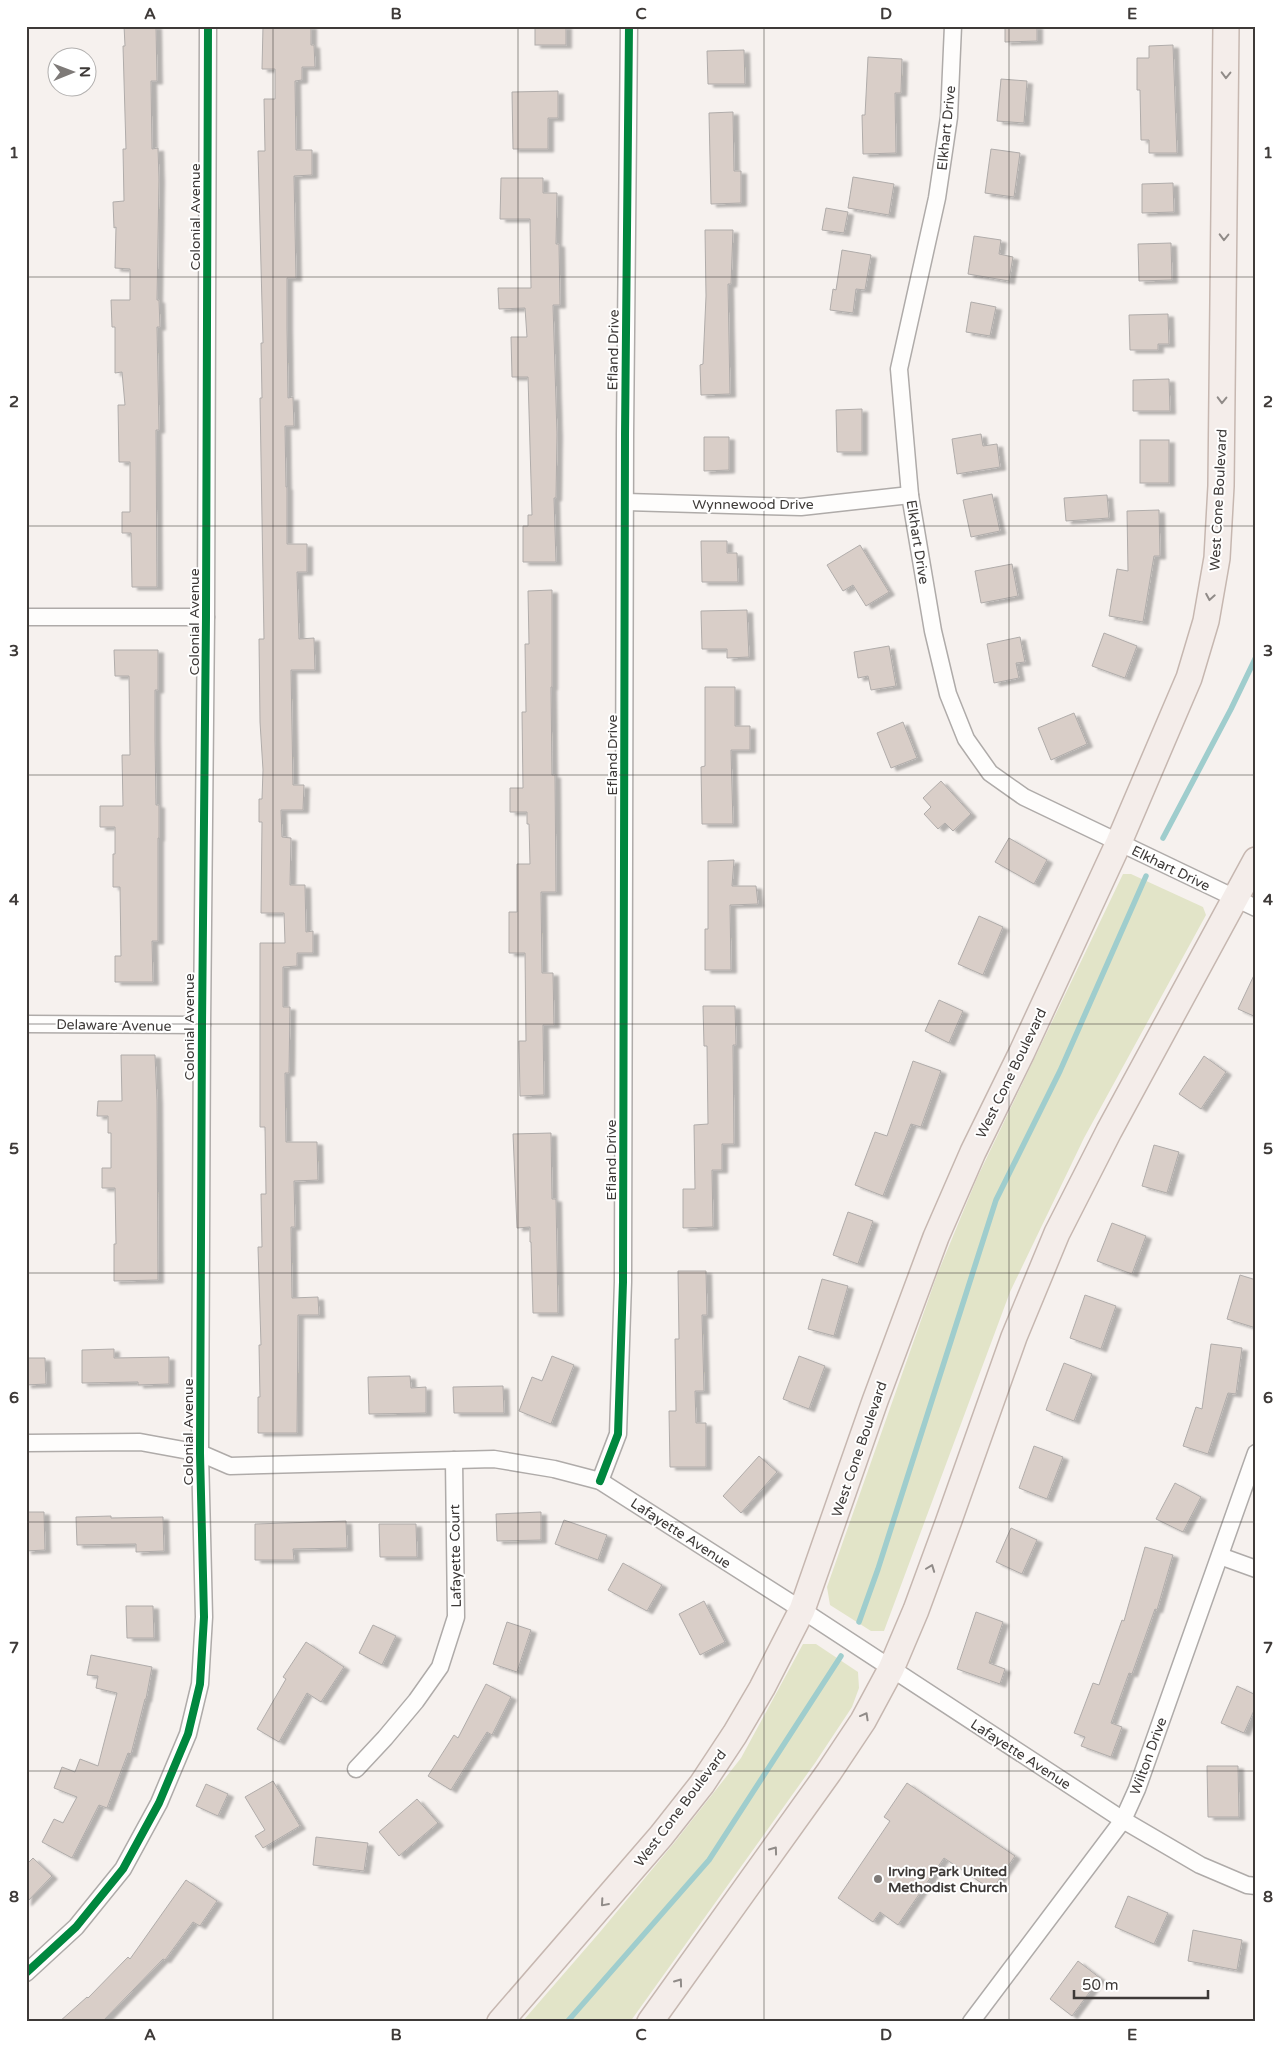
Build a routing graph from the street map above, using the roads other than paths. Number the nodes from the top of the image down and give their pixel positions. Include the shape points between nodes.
1 (208, 26) edge
2 (629, 26) edge
3 (954, 26) edge
4 (1226, 26) edge
5 (910, 495) junction
6 (626, 502) junction
7 (26, 616) edge
8 (206, 617) junction
9 (1119, 842) junction
10 (1256, 860) edge
11 (1246, 903) edge
12 (26, 1024) edge
13 (202, 1026) junction
14 (26, 1443) edge
15 (200, 1453) junction
16 (1256, 1453) edge
17 (454, 1460) junction
18 (600, 1481) junction
19 (1220, 1556) junction
20 (1256, 1569) edge
21 (802, 1610) junction
22 (891, 1669) junction
23 (356, 1769) dead end
24 (1123, 1820) junction
25 (1256, 1886) edge
26 (26, 1973) edge
27 (500, 2022) edge
28 (650, 2022) edge
29 (972, 2022) edge

1 - 8 street, Colonial Avenue
2 - 6 street, Efland Drive
3 - 5 street, Elkhart Drive via 949,118 940,180 899,368
4 -> 9 main road, West Cone Boulevard via 1218,558 1206,621 1189,678
5 - 6 street, Wynnewood Drive via 801,507
5 - 9 street, Elkhart Drive via 933,631 948,694 966,739 990,773 1024,797
6 - 18 street, Efland Drive via 622,1291 618,1434
7 - 8 street
8 - 13 street, Colonial Avenue
9 - 11 street, Elkhart Drive
9 - 21 main road, West Cone Boulevard via 936,1237
10 - 11 main road
22 -> 11 main road via 916,1610 1014,1337 1057,1233 1109,1132
12 - 13 street, Delaware Avenue
13 - 15 street, Colonial Avenue
14 - 15 street, Lafayette Avenue via 140,1442
15 - 17 street, Lafayette Avenue via 230,1466
15 - 26 street, Colonial Avenue via 204,1617 200,1684 188,1734 159,1804 123,1869 76,1928
16 - 19 street, Wilton Drive
17 - 18 street, Lafayette Avenue via 494,1459 554,1468
17 - 23 street, Lafayette Court via 456,1618 440,1667 416,1701
18 - 21 street, Lafayette Avenue
19 - 20 street
19 - 24 street, Wilton Drive
21 - 22 street, Lafayette Avenue
21 -> 27 main road, West Cone Boulevard via 758,1696 702,1784
22 - 24 street, Lafayette Avenue
28 -> 22 main road via 829,1772 863,1721
24 - 25 street, Lafayette Avenue via 1200,1865
24 - 29 street, Wilton Drive

